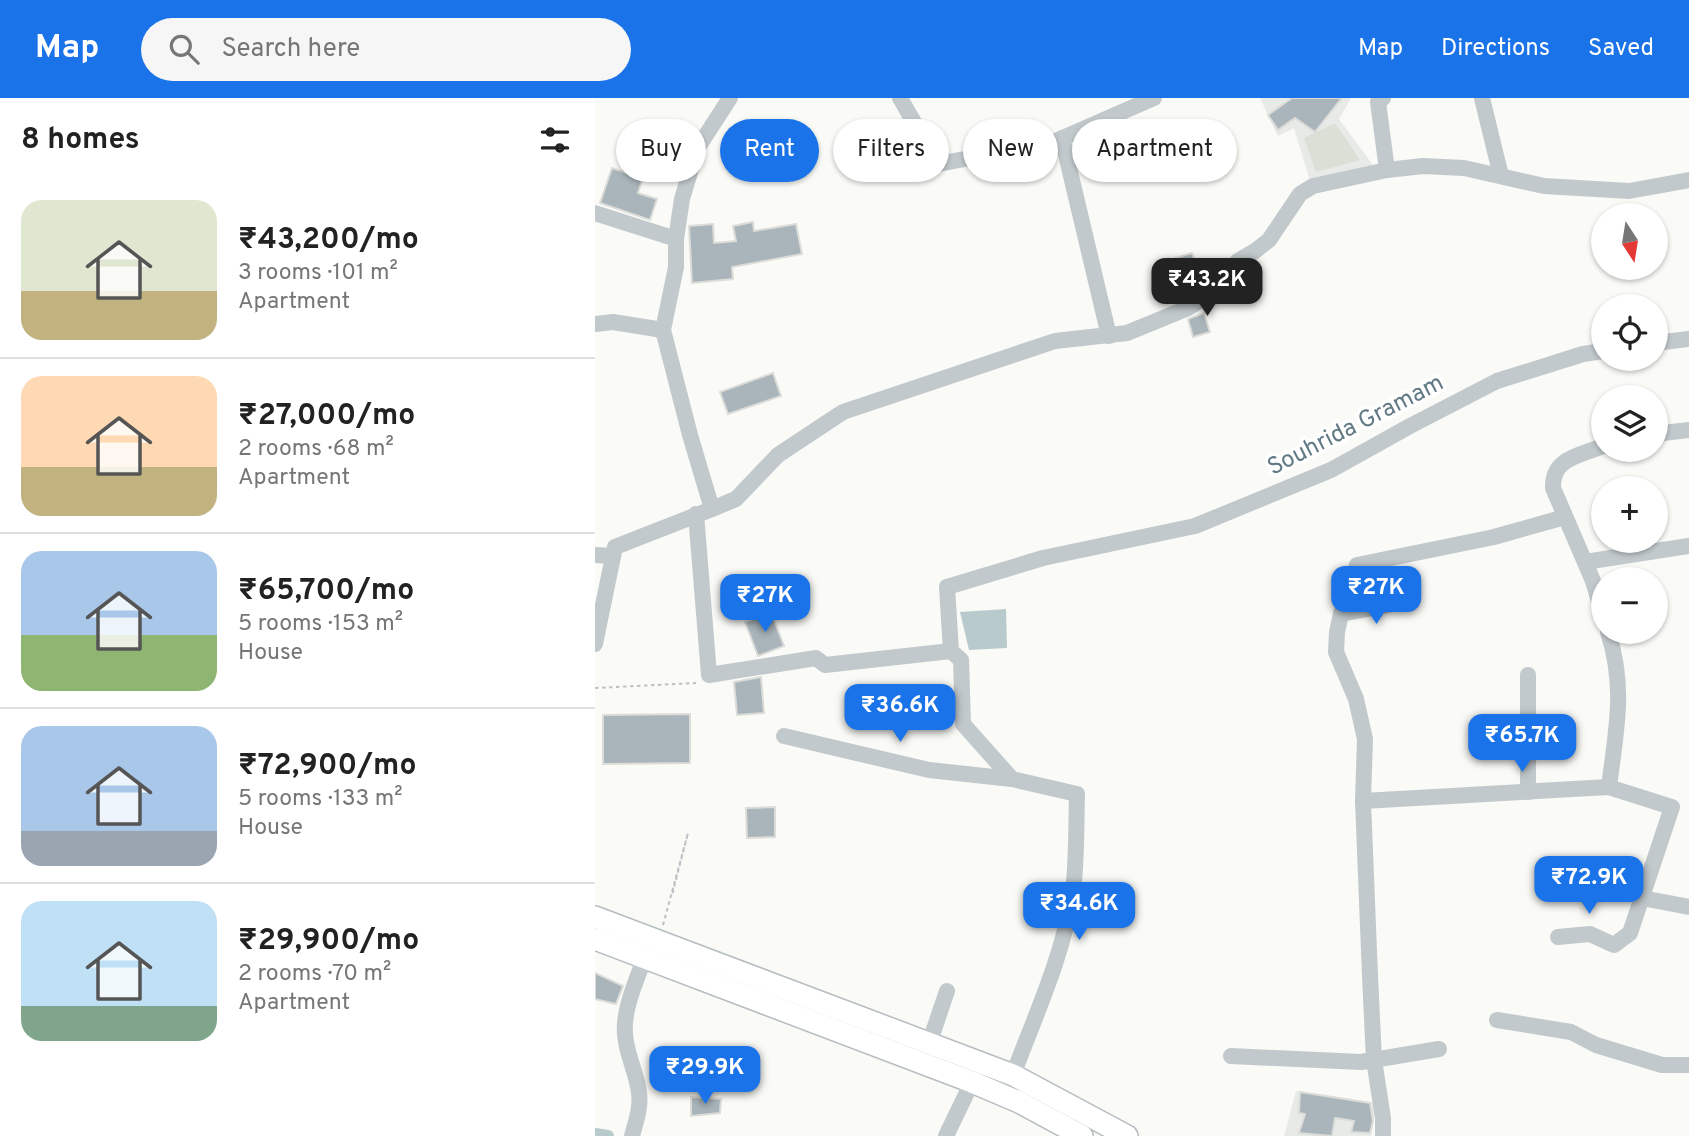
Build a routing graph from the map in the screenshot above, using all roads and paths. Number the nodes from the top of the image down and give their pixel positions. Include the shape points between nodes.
1 (730, 98) edge
2 (900, 98) edge
3 (1154, 98) edge
4 (1383, 98) edge
5 (1482, 98) edge
6 (1062, 138) junction
7 (1387, 170) junction
8 (1501, 176) junction
9 (1689, 180) edge
10 (595, 213) edge
11 (676, 239) junction
12 (595, 324) edge
13 (663, 330) junction
14 (1109, 336) junction
15 (1689, 338) edge
16 (1668, 341) edge
17 (1591, 353) edge
18 (1689, 430) edge
19 (1668, 432) edge
20 (1591, 451) edge
21 (704, 512) junction
22 (1565, 517) junction
23 (1689, 546) edge
24 (595, 555) edge
25 (613, 556) junction
26 (1585, 562) junction
27 (1591, 580) edge
28 (1403, 602) dead end
29 (1341, 614) junction
30 (1611, 644) edge
31 (595, 645) edge
32 (951, 651) junction
33 (709, 675) junction
34 (1528, 675) dead end
35 (595, 688) edge
36 (784, 736) dead end
37 (1012, 779) junction
38 (1609, 788) junction
39 (1528, 792) junction
40 (1363, 801) junction
41 (672, 895) junction
42 (1642, 898) junction
43 (1689, 907) edge
44 (595, 917) edge
45 (1558, 937) dead end
46 (595, 940) edge
47 (650, 950) junction
48 (947, 991) dead end
49 (1497, 1020) dead end
50 (929, 1044) junction
51 (1439, 1049) dead end
52 (1231, 1056) dead end
53 (1374, 1060) junction
54 (1689, 1065) edge
55 (1013, 1075) junction
56 (972, 1082) junction
57 (632, 1136) edge
58 (946, 1136) edge
59 (1083, 1136) edge
60 (1127, 1136) edge
61 (1383, 1136) edge

1 - 11 street via 697,149
2 - 6 street via 938,164
3 - 6 street
4 - 7 street via 1378,102
5 - 8 street
6 - 14 street
7 - 8 street via 1464,168
7 - 14 street via 1313,186 1300,194 1269,240 1238,261 1200,300 1127,334
8 - 9 street via 1544,186 1629,191
10 - 11 street
11 - 13 street via 676,267
12 - 13 street via 613,322
13 - 21 street
14 - 21 street via 1055,341 843,412 778,455 736,499
15 - 16 street
17 - 32 street, Souhrida Gramam via 1497,381 1331,470 1195,526 1043,558 947,587
18 - 19 street
20 - 22 street via 1556,468 1553,488
21 - 25 street via 614,547
21 - 33 street
22 - 26 street
22 - 29 street via 1357,565
23 - 26 street
24 - 25 street
25 - 31 street
26 - 27 street
28 - 29 street
29 - 40 street via 1336,652 1356,699 1365,739
30 - 38 street via 1620,697
32 - 33 street via 825,665 816,658
32 - 37 street via 961,660 963,724
33 - 35 path via 707,683
34 - 39 street
36 - 37 street via 929,770
37 - 55 street via 1077,794 1073,890 1067,918
38 - 39 street
38 - 42 street via 1672,807
39 - 40 street
40 - 53 street
41 - 41 path via 679,863 688,833 675,882
41 - 47 path
42 - 43 street
42 - 45 street via 1630,933 1614,945 1590,934
44 - 47 main road
46 - 47 main road
47 - 50 main road
47 - 56 main road
47 - 57 street via 629,1004 624,1032 639,1091
48 - 50 street
49 - 54 street via 1571,1032 1596,1045 1662,1065
50 - 55 main road
51 - 53 street
52 - 53 street
53 - 61 street
55 - 60 main road
56 - 58 street
56 - 59 main road

